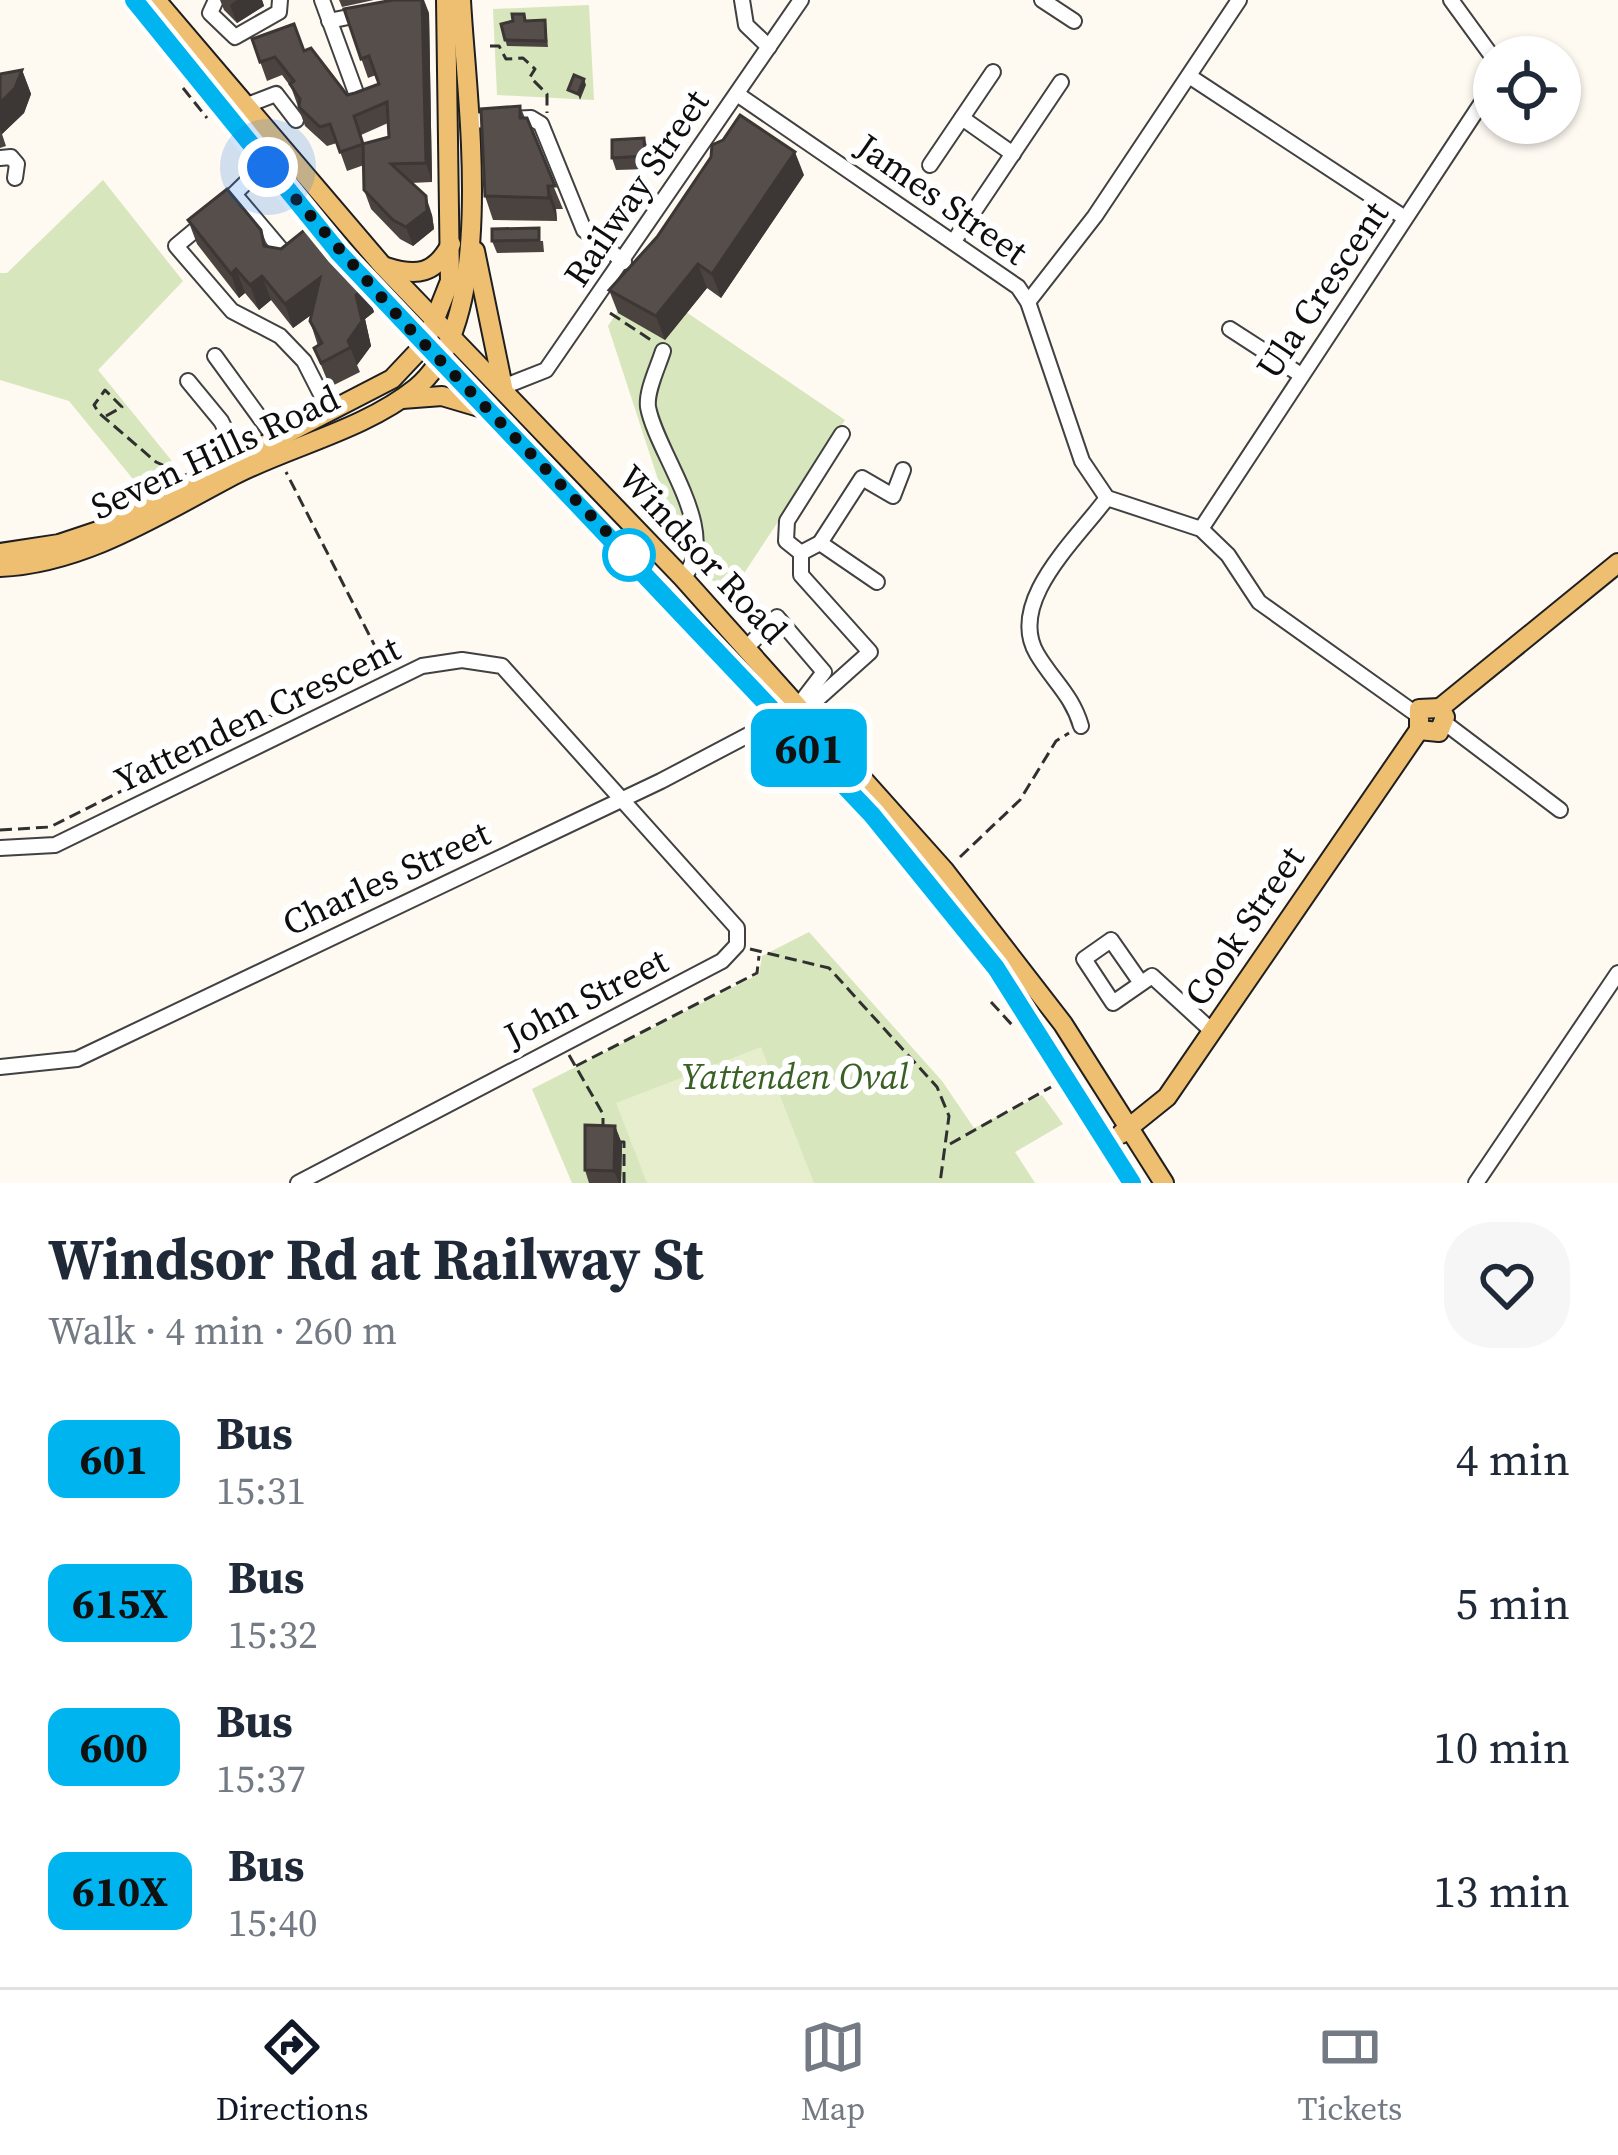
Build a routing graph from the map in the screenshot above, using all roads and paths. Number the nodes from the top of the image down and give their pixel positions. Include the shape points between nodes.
1 (134, 0) edge
2 (216, 0) edge
3 (322, 0) edge
4 (440, 0) edge
5 (461, 0) edge
6 (742, 0) edge
7 (801, 0) edge
8 (1042, 0) edge
9 (1239, 0) edge
10 (1451, 0) edge
11 (167, 4) edge
12 (281, 4) edge
13 (371, 13) edge
14 (329, 21) junction
15 (1074, 21) dead end
16 (1477, 36) edge
17 (490, 46) dead end
18 (769, 47) junction
19 (993, 72) dead end
20 (1189, 76) junction
21 (1061, 82) dead end
22 (737, 94) junction
23 (359, 101) edge
24 (242, 107) junction
25 (548, 113) dead end
26 (1473, 116) edge
27 (962, 118) junction
28 (296, 121) edge
29 (468, 121) junction
30 (1013, 154) junction
31 (0, 158) edge
32 (930, 165) dead end
33 (268, 167) junction
34 (15, 178) dead end
35 (235, 195) junction
36 (1405, 218) junction
37 (469, 223) junction
38 (453, 240) junction
39 (954, 242) junction
40 (279, 261) edge
41 (624, 262) junction
42 (382, 266) junction
43 (1028, 302) junction
44 (610, 314) dead end
45 (438, 322) junction
46 (1230, 329) dead end
47 (453, 337) junction
48 (425, 344) junction
49 (663, 351) joint
50 (215, 356) dead end
51 (442, 361) junction
52 (1301, 375) junction
53 (188, 381) dead end
54 (503, 387) junction
55 (399, 400) junction
56 (330, 412) junction
57 (496, 413) junction
58 (106, 416) junction
59 (842, 434) dead end
60 (276, 440) junction
61 (240, 458) junction
62 (282, 465) dead end
63 (903, 470) dead end
64 (183, 474) dead end
65 (1106, 498) junction
66 (1201, 530) junction
67 (820, 543) junction
68 (0, 553) edge
69 (800, 553) junction
70 (1618, 563) edge
71 (0, 567) edge
72 (683, 578) junction
73 (877, 582) dead end
74 (746, 648) junction
75 (760, 696) junction
76 (801, 709) junction
77 (1442, 716) junction
78 (1417, 722) junction
79 (1081, 726) joint
80 (626, 802) junction
81 (1560, 810) dead end
82 (0, 830) edge
83 (0, 848) edge
84 (960, 856) dead end
85 (737, 944) junction
86 (759, 953) junction
87 (1618, 973) edge
88 (1141, 982) junction
89 (1212, 1031) junction
90 (562, 1043) junction
91 (576, 1066) junction
92 (0, 1067) edge
93 (1054, 1085) dead end
94 (1130, 1129) junction
95 (1107, 1143) junction
96 (948, 1145) junction
97 (298, 1183) edge
98 (624, 1183) edge
99 (940, 1183) edge
100 (1132, 1183) edge
101 (1164, 1183) edge
102 (1476, 1183) edge

1 - 33 main road, Windsor Road
2 - 12 street via 210,13 235,37
3 - 14 street
4 - 38 main road, Seven Hills Road
5 - 29 main road
6 - 18 street via 746,26
7 - 18 street, Railway Street
8 - 15 street
9 - 20 street
10 - 16 street
11 - 24 main road, Windsor Road
13 - 14 street
14 - 23 street
17 - 25 path via 535,70 530,76 548,94
18 - 22 street, Railway Street
19 - 27 street
20 - 36 street
20 - 43 street
21 - 30 street
22 - 39 street, James Street
22 - 41 street, Railway Street
24 - 28 street via 276,94
24 - 33 street
24 - 42 main road, Windsor Road
26 - 36 street, Ula Crescent
27 - 30 street
27 - 32 street
29 - 37 main road
29 - 41 street via 537,120 584,230
30 - 39 street
31 - 34 street via 17,164
33 - 35 street
33 - 48 main road, Windsor Road
35 - 40 street via 285,254
35 - 56 street via 176,246 232,311 280,336 304,361
36 - 52 street, Ula Crescent
37 - 47 main road
37 - 54 main road
38 - 42 main road via 428,272
38 - 45 main road, Seven Hills Road
39 - 43 street, James Street
41 - 54 street, Railway Street via 538,377
42 - 45 main road, Windsor Road
43 - 65 street, James Street via 1082,461
44 - 49 path
45 - 47 main road, Windsor Road
45 - 48 main road, Seven Hills Road
46 - 52 street
47 - 51 main road
47 - 54 main road, Windsor Road
48 - 51 main road, Windsor Road
48 - 56 main road, Seven Hills Road via 392,379
49 - 72 street via 647,403 693,526 694,557
50 - 60 street
51 - 55 main road, Seven Hills Road
51 - 57 main road, Windsor Road
52 - 66 street, Ula Crescent
53 - 61 street
54 - 72 main road, Windsor Road
55 - 57 main road via 453,397
55 - 71 main road, Seven Hills Road via 101,544
56 - 60 main road, Seven Hills Road
57 - 75 main road, Windsor Road
58 - 58 path via 94,405 105,390 122,407
58 - 64 path via 155,463
59 - 69 street via 787,521 785,541
60 - 61 main road, Seven Hills Road
61 - 68 main road, Seven Hills Road via 98,531
62 - 82 path via 382,660 50,826
63 - 67 street via 893,496 862,478
65 - 66 street
65 - 79 street via 1027,613 1027,638 1072,697
66 - 78 street via 1259,602
67 - 69 street
67 - 73 street
69 - 76 street via 801,575 870,652
70 - 77 main road
72 - 74 main road, Windsor Road
74 - 76 main road, Windsor Road
74 - 76 street via 777,617 824,672
75 - 80 street, Charles Street via 764,711 754,732
75 - 95 main road, Windsor Road via 959,919
76 - 94 main road, Windsor Road via 1003,942
77 - 78 main road via 1424,706
77 - 81 street via 1450,732
78 - 89 main road, Cook Street
79 - 84 path via 1056,741 1020,800
80 - 83 street, Yattenden Crescent via 502,666 462,660 422,666 55,844
80 - 85 street via 732,921
80 - 92 street, Charles Street via 77,1059
85 - 86 path
85 - 90 street, John Street via 722,961
86 - 91 path via 757,973
86 - 96 path via 829,968 865,1002 937,1087 949,1116
87 - 102 street
88 - 88 street via 1113,1003 1084,958 1111,940
88 - 89 street via 1152,976
89 - 94 main road, Cook Street via 1167,1097
90 - 91 path
90 - 97 street, John Street
91 - 98 path via 603,1114 602,1139 624,1142
93 - 96 path
94 - 95 main road, Cook Street
94 - 101 main road, Windsor Road
95 - 100 main road, Windsor Road
96 - 99 path

